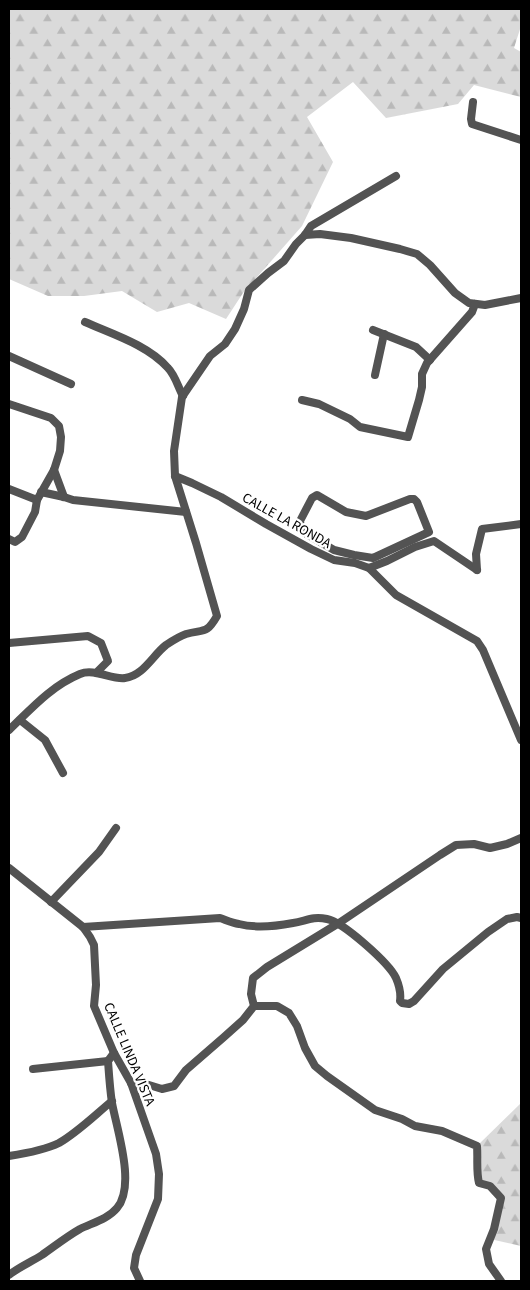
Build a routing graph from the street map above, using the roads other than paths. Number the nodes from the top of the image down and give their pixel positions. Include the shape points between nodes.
1 (473, 102) dead end
2 (521, 140) edge
3 (396, 176) dead end
4 (305, 235) junction
5 (521, 298) edge
6 (476, 304) junction
7 (85, 322) dead end
8 (373, 330) dead end
9 (384, 334) junction
10 (9, 356) edge
11 (430, 360) junction
12 (375, 375) dead end
13 (71, 384) dead end
14 (183, 396) junction
15 (302, 400) dead end
16 (9, 404) edge
17 (54, 470) junction
18 (175, 476) junction
19 (9, 488) edge
20 (39, 496) junction
21 (64, 497) junction
22 (186, 512) junction
23 (521, 524) edge
24 (9, 539) edge
25 (334, 550) junction
26 (334, 560) junction
27 (369, 568) junction
28 (9, 643) edge
29 (96, 673) junction
30 (20, 720) junction
31 (10, 728) edge
32 (521, 740) edge
33 (63, 773) dead end
34 (116, 828) dead end
35 (521, 838) edge
36 (9, 868) edge
37 (51, 902) junction
38 (521, 918) edge
39 (339, 923) junction
40 (83, 927) junction
41 (254, 1006) junction
42 (114, 1054) junction
43 (108, 1061) junction
44 (33, 1069) dead end
45 (131, 1083) junction
46 (112, 1101) junction
47 (9, 1156) edge
48 (9, 1275) edge
49 (140, 1281) edge
50 (502, 1281) edge

1 - 2 street via 472,124
3 - 4 street via 311,226
4 - 6 street via 350,238 417,254 455,293
4 - 14 street via 284,261 249,290 235,329 225,344 210,356
5 - 6 street
6 - 11 street
7 - 14 street via 154,355 168,368
8 - 9 street
9 - 11 street via 416,347
9 - 12 street
10 - 13 street
11 - 15 street via 422,374 422,387 408,436 360,427 319,404
14 - 18 street via 174,451
16 - 17 street via 51,418 59,426 60,451
17 - 20 street
17 - 21 street
18 - 22 street
18 - 26 street, CALLE LA RONDA via 221,497
19 - 20 street
20 - 21 street
20 - 24 street via 22,537 15,542
21 - 22 street
22 - 29 street via 217,616 210,628 184,634 165,646 135,674 124,679
23 - 27 street via 482,529 476,554 477,570 434,541
25 - 25 street via 301,528 300,521 312,498 317,495 346,512 366,516 414,499 429,532 376,557
25 - 26 street
26 - 27 street, CALLE LA RONDA
27 - 32 street via 396,595 477,641
28 - 29 street via 88,636 101,643 108,661
29 - 30 street via 83,672 62,683 42,697
30 - 31 street
30 - 33 street via 44,740
34 - 37 street via 99,852
35 - 39 street via 490,848 474,844 456,845
36 - 37 street, CALLE LINDA VISTA
37 - 40 street, CALLE LINDA VISTA
38 - 39 street via 507,919 488,932 443,969 409,1004 400,1001 396,978 390,970
39 - 40 street via 313,917 270,926 240,925 220,918
39 - 41 street via 253,978 251,994
40 - 42 street, CALLE LINDA VISTA via 94,945 94,1006
41 - 45 street via 186,1070 174,1086 162,1089
41 - 50 street via 277,1006 289,1013 315,1066 375,1110 477,1146 479,1183 490,1186 501,1198 486,1249 489,1264
42 - 43 street
42 - 45 street, CALLE LINDA VISTA
43 - 44 street
43 - 46 street
45 - 49 street, CALLE LINDA VISTA via 156,1154 159,1174 158,1199 136,1255 134,1268
46 - 47 street via 58,1143
46 - 48 street via 126,1176 123,1196 117,1208

